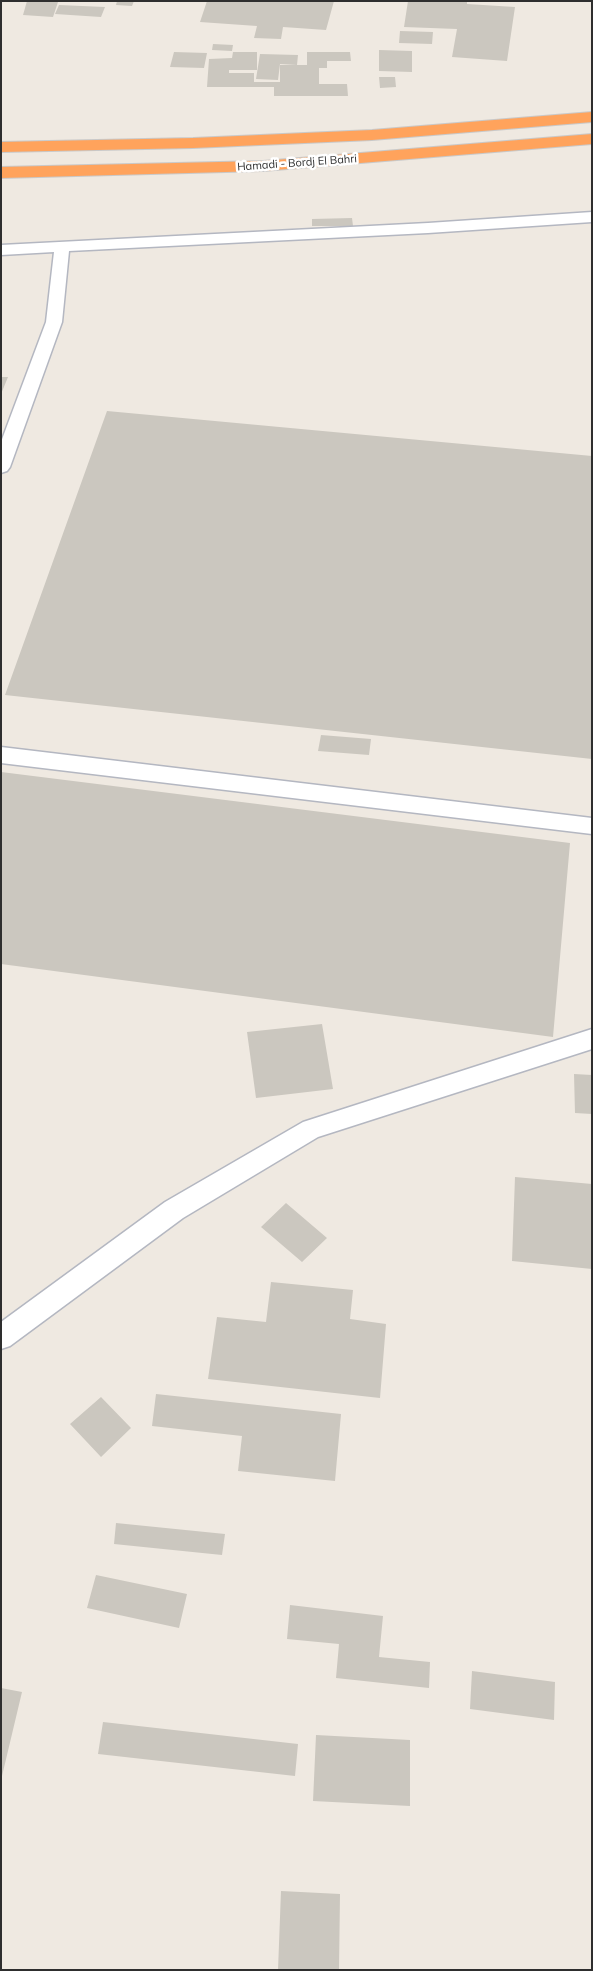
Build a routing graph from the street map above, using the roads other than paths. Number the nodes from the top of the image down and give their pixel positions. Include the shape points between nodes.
1 (592, 117) edge
2 (592, 138) edge
3 (1, 147) edge
4 (1, 173) edge
5 (592, 217) edge
6 (62, 247) junction
7 (1, 250) edge
8 (1, 467) edge
9 (1, 756) edge
10 (592, 826) edge
11 (592, 1039) edge
12 (1, 1337) edge

1 - 3 highway, Hamadi - Bordj El Bahri via 363,135
2 - 4 highway, Hamadi - Bordj El Bahri via 263,166
5 - 6 lane
6 - 7 lane
6 - 8 lane via 54,322
9 - 10 lane
11 - 12 lane via 311,1129 174,1210

